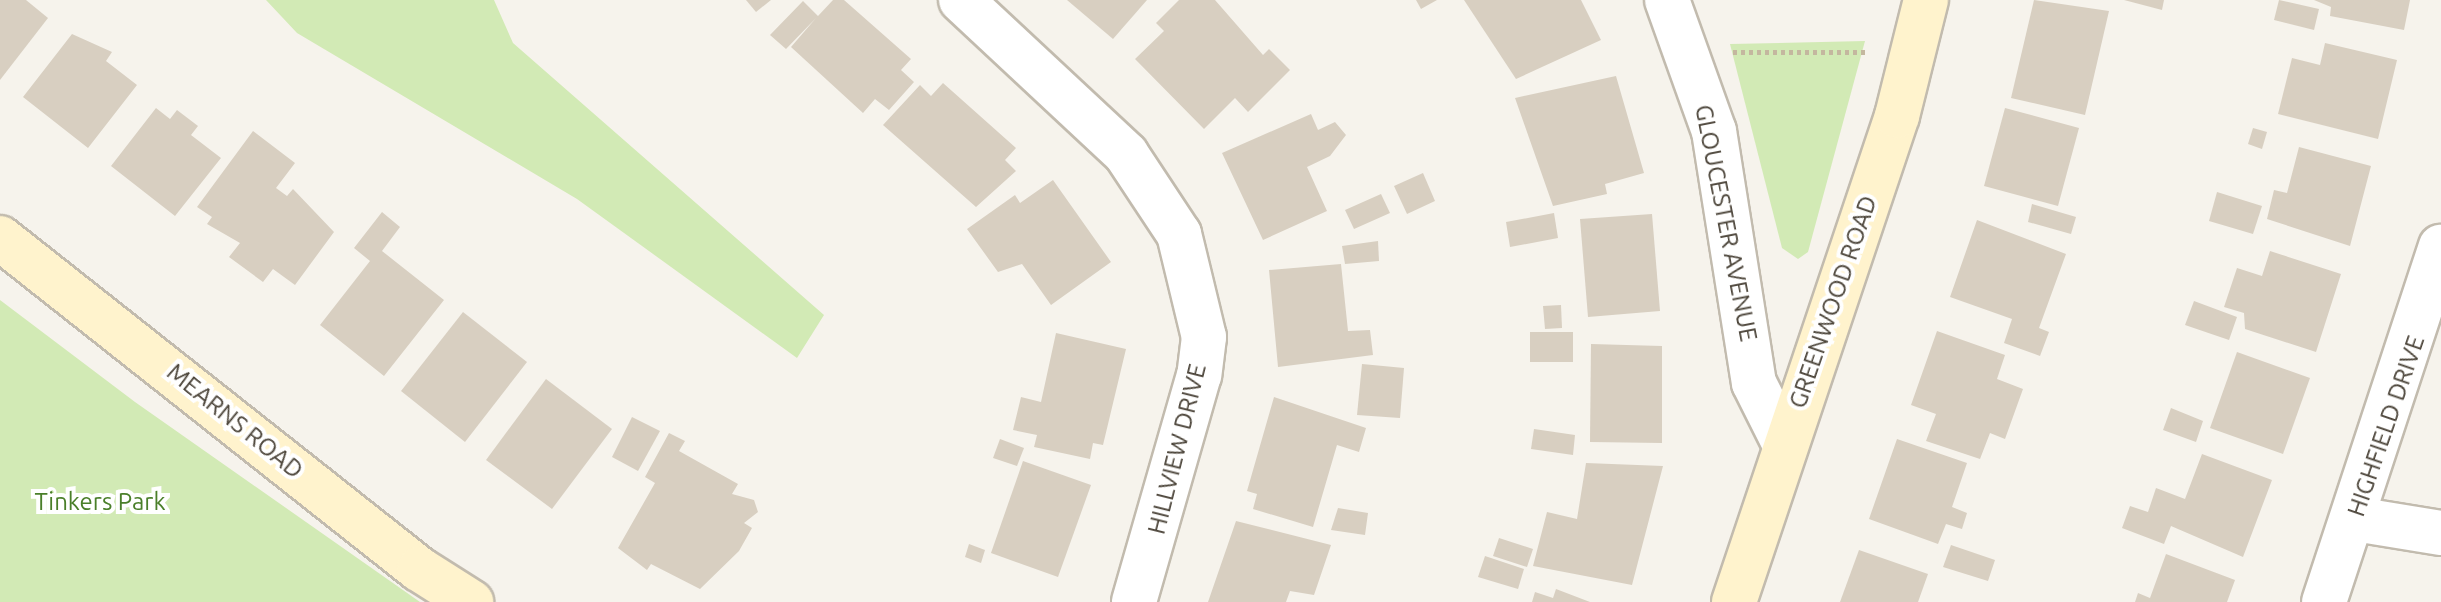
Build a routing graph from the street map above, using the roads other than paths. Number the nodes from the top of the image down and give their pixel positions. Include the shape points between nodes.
1 (961, 0) edge
2 (1667, 0) edge
3 (1926, 0) edge
4 (0, 238) edge
5 (2441, 247) edge
6 (1785, 445) junction
7 (2355, 519) junction
8 (2441, 533) edge
9 (471, 602) edge
10 (1134, 602) edge
11 (1734, 602) edge
12 (2324, 602) edge

1 - 10 street, HILLVIEW DRIVE via 1126,154 1179,234 1204,337 1201,363 1186,438
2 - 6 street, GLOUCESTER AVENUE via 1690,52 1714,131 1754,383
3 - 6 street, GREENWOOD ROAD via 1916,52
4 - 9 street, MEARNS ROAD via 419,569
5 - 7 street, HIGHFIELD DRIVE
6 - 11 street, GREENWOOD ROAD
7 - 8 street
7 - 12 street, HIGHFIELD DRIVE

